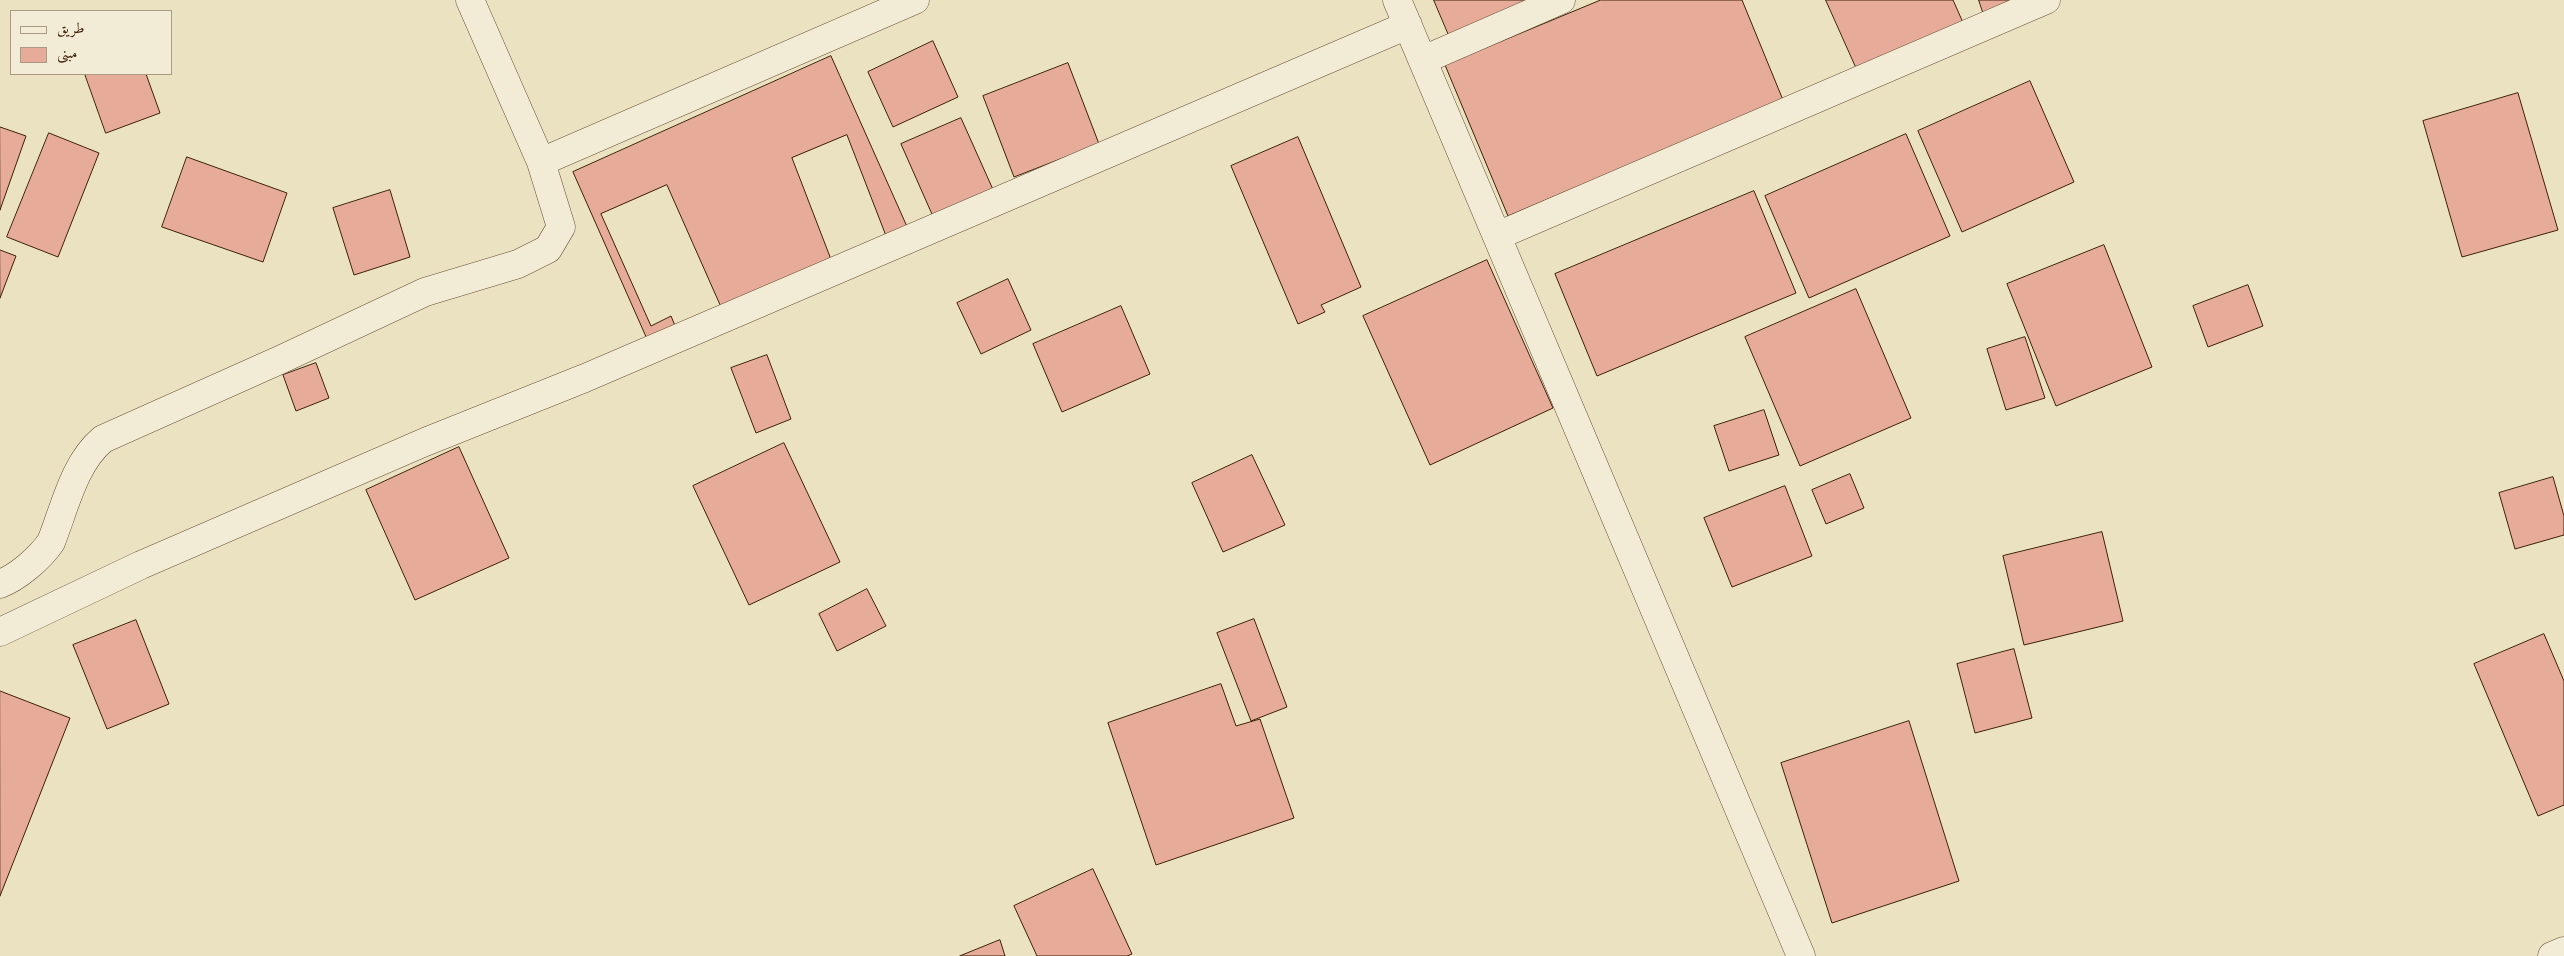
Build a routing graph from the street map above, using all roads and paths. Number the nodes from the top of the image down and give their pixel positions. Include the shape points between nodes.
1 (470, 0) edge
2 (916, 0) edge
3 (1397, 0) edge
4 (1561, 0) edge
5 (2046, 0) edge
6 (1408, 25) junction
7 (1423, 60) junction
8 (541, 162) junction
9 (1497, 236) junction
10 (0, 584) edge
11 (0, 632) edge
12 (2564, 951) edge
13 (1801, 956) edge
14 (2552, 956) edge

1 - 8 street
2 - 8 street
3 - 6 street
4 - 7 street
5 - 9 street
6 - 7 street
6 - 11 street via 585,378 425,442 141,565
7 - 9 street
8 - 10 street via 561,227 548,249 518,264 425,292 103,439 82,462 51,542 44,552
9 - 13 street
12 - 14 street

